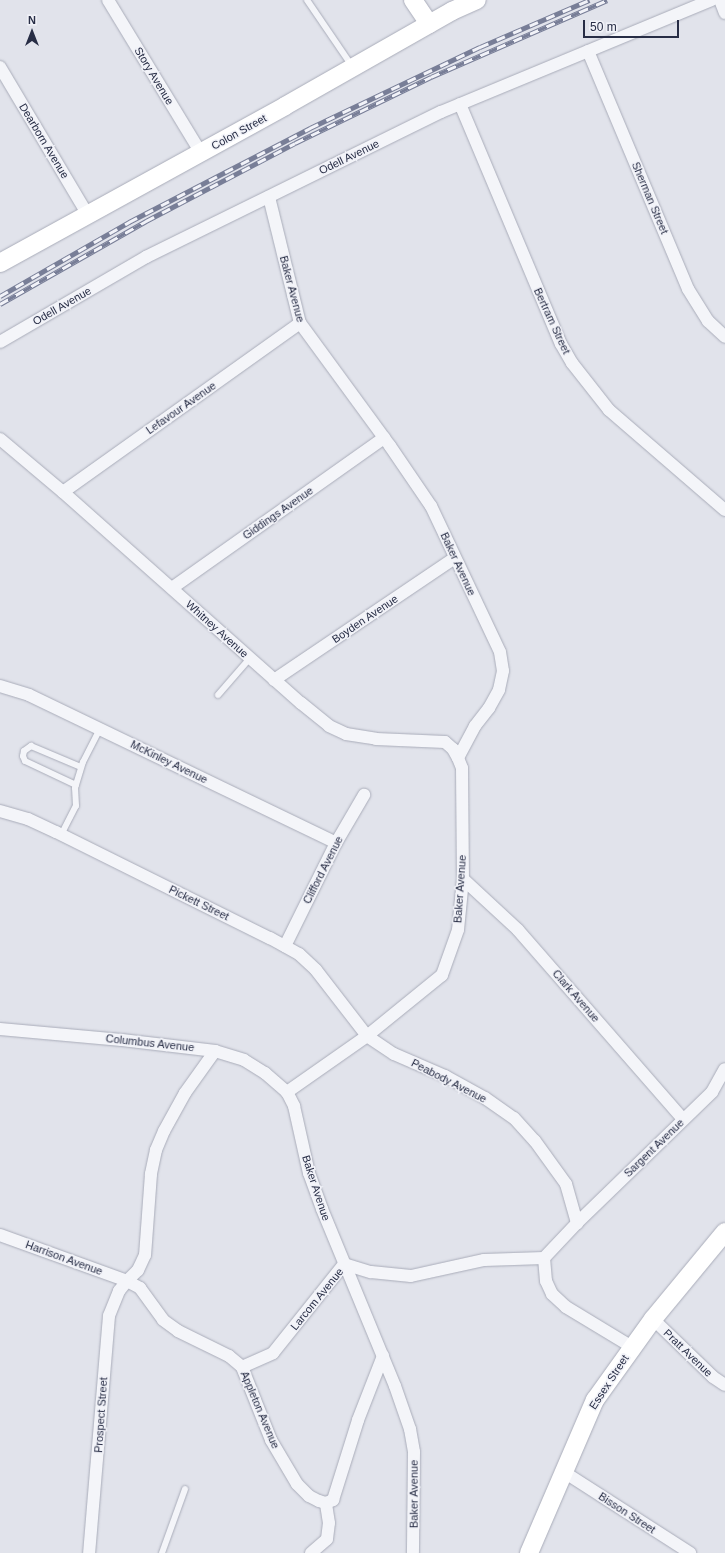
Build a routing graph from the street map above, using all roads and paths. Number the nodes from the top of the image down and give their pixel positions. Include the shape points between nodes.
1 (108, 0) edge
2 (307, 0) edge
3 (413, 0) edge
4 (477, 0) edge
5 (712, 0) edge
6 (720, 0) edge
7 (725, 13) edge
8 (429, 24) junction
9 (588, 51) junction
10 (0, 67) edge
11 (353, 68) junction
12 (460, 104) junction
13 (201, 153) junction
14 (270, 197) junction
15 (88, 215) junction
16 (0, 263) edge
17 (300, 323) junction
18 (725, 337) edge
19 (0, 342) edge
20 (384, 438) junction
21 (0, 440) edge
22 (62, 492) junction
23 (725, 510) edge
24 (455, 558) junction
25 (172, 588) junction
26 (250, 658) junction
27 (274, 680) junction
28 (0, 686) edge
29 (218, 695) dead end
30 (100, 729) junction
31 (458, 758) junction
32 (81, 767) junction
33 (76, 785) junction
34 (364, 795) dead end
35 (0, 811) edge
36 (61, 835) junction
37 (336, 843) junction
38 (463, 879) junction
39 (284, 946) junction
40 (0, 1029) edge
41 (367, 1036) junction
42 (216, 1051) junction
43 (725, 1068) edge
44 (288, 1092) junction
45 (684, 1119) junction
46 (577, 1223) junction
47 (725, 1232) edge
48 (0, 1235) edge
49 (544, 1258) junction
50 (344, 1264) junction
51 (127, 1281) junction
52 (653, 1319) junction
53 (632, 1346) junction
54 (383, 1356) junction
55 (242, 1367) junction
56 (725, 1385) edge
57 (564, 1472) junction
58 (185, 1489) dead end
59 (326, 1503) junction
60 (89, 1553) edge
61 (162, 1553) edge
62 (311, 1553) edge
63 (413, 1553) edge
64 (529, 1553) edge
65 (690, 1553) edge

1 - 13 street, Story Avenue
2 - 11 lane
3 - 8 main road
4 - 8 main road, Colon Street
5 - 9 street, Odell Avenue
6 - 7 street
8 - 11 main road, Colon Street
9 - 12 street, Odell Avenue
9 - 18 street, Sherman Street via 688,289 708,321
10 - 15 street, Dearborn Avenue
11 - 13 main road, Colon Street
12 - 14 street, Odell Avenue
12 - 23 street, Bertram Street via 561,344 572,363 609,410
13 - 15 main road, Colon Street
14 - 17 street, Baker Avenue
14 - 19 street, Odell Avenue via 146,257
15 - 16 main road, Colon Street
17 - 20 street, Baker Avenue
17 - 22 street, Lefavour Avenue
20 - 24 street, Baker Avenue via 431,506
20 - 25 street, Giddings Avenue
21 - 22 street, Whitney Avenue
22 - 25 street, Whitney Avenue
24 - 27 street, Boyden Avenue
24 - 31 street, Baker Avenue via 500,652 503,672 499,690
25 - 26 street, Whitney Avenue
26 - 27 street, Whitney Avenue
26 - 29 lane
27 - 31 street, Whitney Avenue via 329,726 346,734 376,739 444,742 453,749
28 - 30 street, McKinley Avenue via 29,695
30 - 32 lane
30 - 37 street, McKinley Avenue
31 - 38 street, Baker Avenue via 462,768
32 - 33 lane
32 - 33 lane via 31,746 24,751 25,761
33 - 36 lane via 76,806
34 - 37 street, Clifford Avenue
35 - 36 street, Pickett Street via 28,819
36 - 39 street, Pickett Street
37 - 39 street, Clifford Avenue
38 - 41 street, Baker Avenue via 458,930 442,975
38 - 45 street, Clark Avenue via 518,930
39 - 41 street, Pickett Street via 299,954 316,970
40 - 42 street, Columbus Avenue
41 - 44 street, Baker Avenue
41 - 46 street, Peabody Avenue via 394,1054 445,1076 485,1098 514,1118 535,1141 566,1184
42 - 44 street, Columbus Avenue via 244,1060
42 - 51 street via 185,1093 156,1150 151,1174 145,1255 138,1270
43 - 45 street, Sargent Avenue via 712,1092
44 - 50 street, Baker Avenue via 294,1106 309,1173
45 - 46 street, Sargent Avenue
46 - 49 street
47 - 52 main road, Essex Street
48 - 51 street, Harrison Avenue
49 - 50 street, Larcom Avenue via 484,1260 411,1276 371,1272
49 - 53 street via 546,1280 552,1294 566,1307
50 - 54 street, Baker Avenue
50 - 55 street, Larcom Avenue via 273,1353
51 - 55 street, Appleton Avenue via 140,1288 163,1320 178,1331 229,1356
51 - 60 street, Prospect Street via 119,1291 109,1316
52 - 53 main road, Essex Street
52 - 56 street, Pratt Avenue via 712,1377
53 - 57 main road, Essex Street via 595,1400
54 - 59 street via 358,1420 332,1500
54 - 63 street, Baker Avenue via 410,1429 414,1452
55 - 59 street, Appleton Avenue via 271,1440 297,1484 309,1496
57 - 64 main road, Essex Street
57 - 65 street, Bisson Street
58 - 61 lane
59 - 62 street via 329,1523 327,1539

